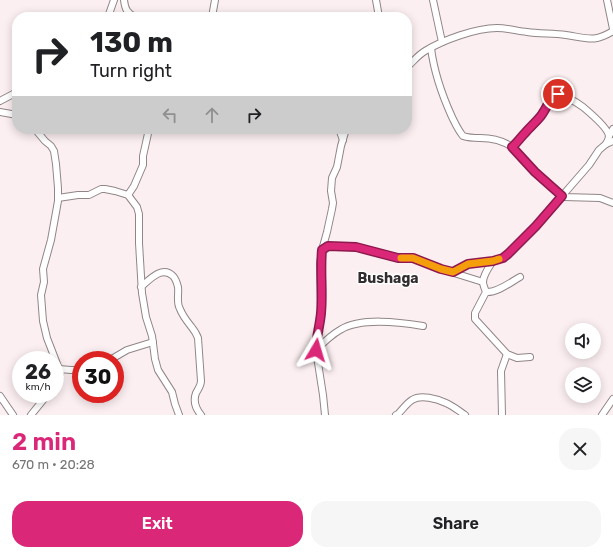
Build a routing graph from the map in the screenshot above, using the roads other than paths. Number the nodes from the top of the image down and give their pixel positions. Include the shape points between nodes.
1 (114, 0) edge
2 (124, 0) edge
3 (215, 0) edge
4 (376, 0) edge
5 (433, 0) edge
6 (608, 0) edge
7 (110, 12) edge
8 (127, 12) edge
9 (213, 12) edge
10 (377, 12) edge
11 (613, 30) edge
12 (442, 42) junction
13 (431, 48) junction
14 (412, 62) edge
15 (12, 94) edge
16 (0, 100) edge
17 (0, 112) edge
18 (12, 114) edge
19 (613, 129) edge
20 (39, 134) edge
21 (148, 134) edge
22 (340, 134) edge
23 (345, 134) edge
24 (611, 139) edge
25 (343, 140) junction
26 (512, 147) junction
27 (128, 194) junction
28 (562, 196) junction
29 (58, 198) junction
30 (613, 203) edge
31 (322, 250) junction
32 (493, 261) junction
33 (453, 272) junction
34 (520, 277) dead end
35 (483, 282) junction
36 (141, 287) junction
37 (486, 292) junction
38 (423, 326) dead end
39 (153, 342) junction
40 (316, 350) junction
41 (52, 351) edge
42 (124, 352) edge
43 (507, 354) junction
44 (530, 356) dead end
45 (0, 396) edge
46 (613, 400) edge
47 (41, 403) edge
48 (13, 415) edge
49 (31, 415) edge
50 (179, 415) edge
51 (201, 415) edge
52 (325, 415) edge
53 (396, 415) edge
54 (465, 415) edge
55 (502, 415) edge
56 (602, 415) edge

1 - 7 street
2 - 8 street
3 - 9 street
4 - 10 street
5 - 12 street
6 - 11 street
11 - 12 street via 600,38 587,39 490,28
12 - 13 street
13 - 14 street
13 - 26 street via 440,89 463,136 499,140
15 - 16 street
17 - 18 street
19 - 24 street
20 - 29 street via 54,151
21 - 27 street via 143,166
22 - 25 street
23 - 25 street
24 - 26 street via 606,129 583,107 558,94
24 - 28 street
25 - 31 street via 332,178 333,203
26 - 28 street
27 - 29 street via 103,189 89,195
27 - 36 street via 139,214
28 - 30 street via 600,198
28 - 32 street via 508,254
29 - 41 street via 43,269 41,295 42,321
31 - 33 street via 328,246 356,247 398,258 413,258
31 - 40 street via 321,314
32 - 33 street via 468,264
32 - 35 street
33 - 35 street
34 - 37 street via 494,291
35 - 37 street
36 - 39 street
36 - 51 street via 151,278 164,272 176,280 180,309 198,338 201,385 195,400 196,409
37 - 43 street via 478,304 475,319
38 - 40 street via 377,322 348,326 340,329
39 - 42 street
39 - 50 street via 158,370 172,392
40 - 52 street
43 - 44 street via 517,358
43 - 55 street via 501,371
45 - 48 street
46 - 56 street
47 - 49 street
53 - 54 street via 413,399 425,397 446,403

